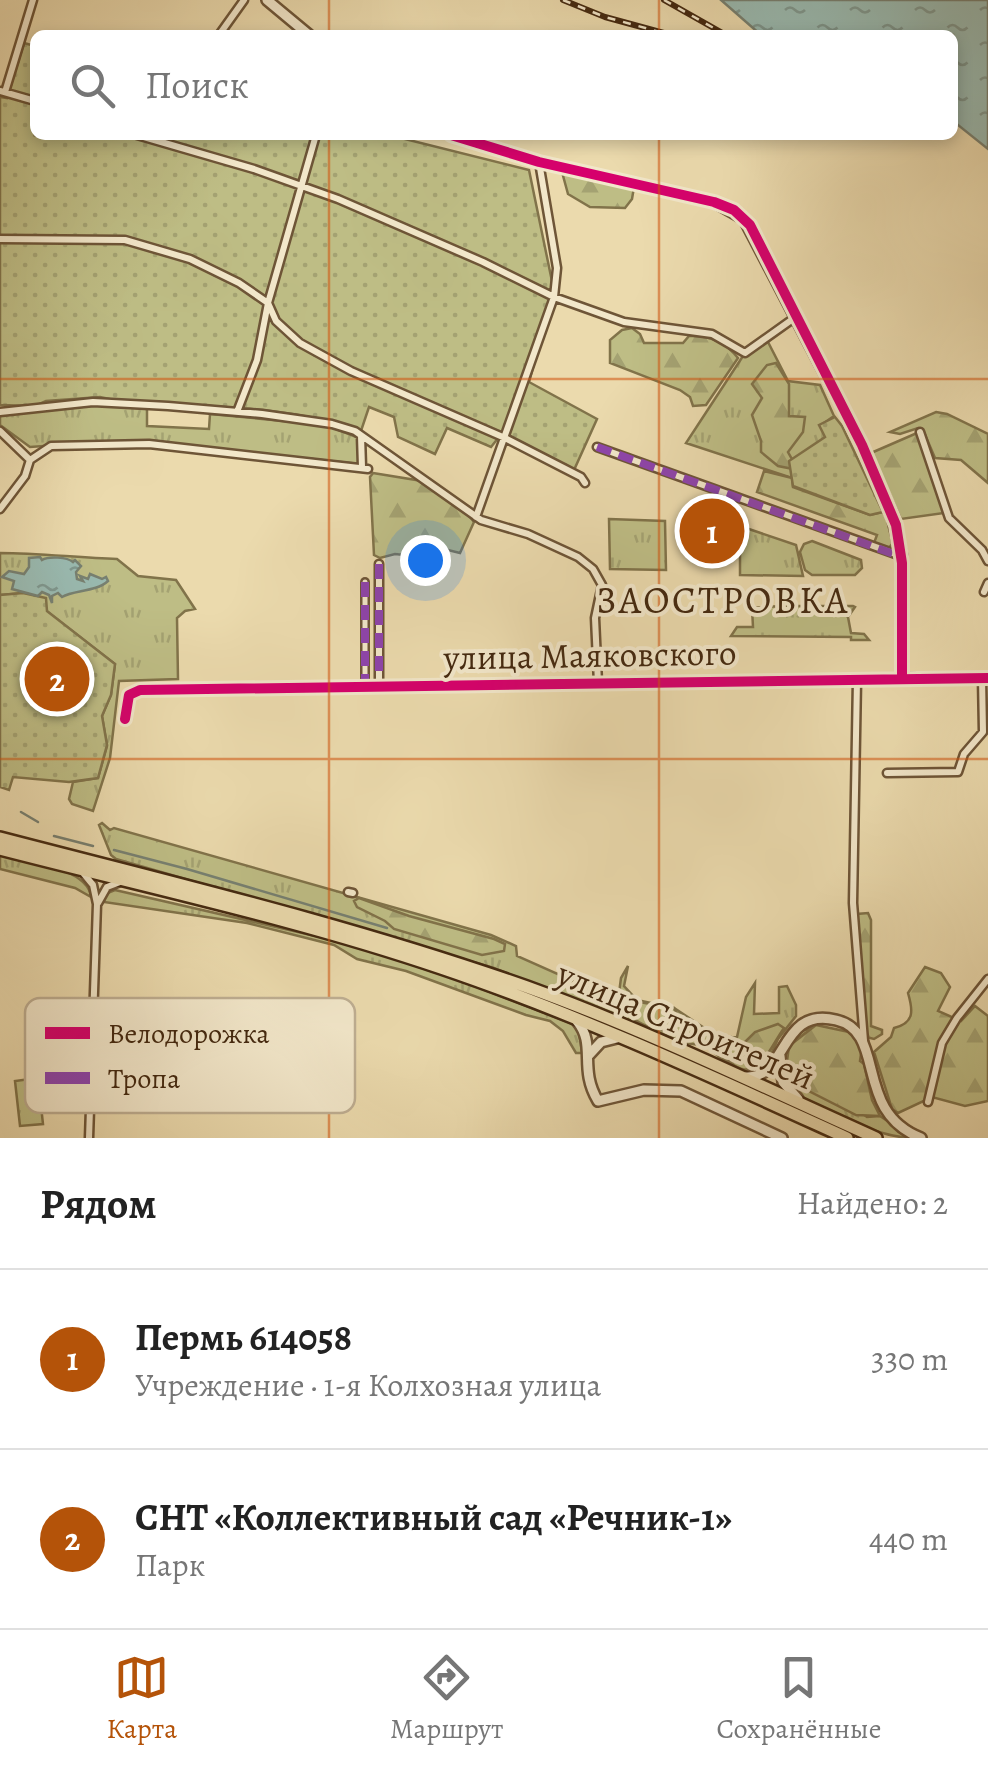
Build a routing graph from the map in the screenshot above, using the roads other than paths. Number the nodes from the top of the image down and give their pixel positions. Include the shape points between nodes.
1 (33, 0) edge
2 (244, 0) edge
3 (268, 0) edge
4 (223, 30) edge
5 (303, 30) edge
6 (3, 91) edge
7 (30, 100) edge
8 (153, 140) edge
9 (315, 140) edge
10 (467, 140) edge
11 (539, 162) junction
12 (304, 186) junction
13 (0, 239) edge
14 (554, 297) junction
15 (268, 303) junction
16 (796, 316) junction
17 (0, 412) edge
18 (236, 412) junction
19 (0, 431) edge
20 (920, 432) dead end
21 (361, 435) junction
22 (505, 438) junction
23 (597, 447) dead end
24 (30, 460) junction
25 (585, 483) dead end
26 (0, 508) edge
27 (476, 516) junction
28 (902, 556) junction
29 (988, 561) edge
30 (378, 564) dead end
31 (364, 582) dead end
32 (988, 582) edge
33 (984, 592) dead end
34 (902, 678) junction
35 (985, 678) edge
36 (366, 679) dead end
37 (857, 680) junction
38 (598, 683) junction
39 (379, 686) junction
40 (125, 719) dead end
41 (887, 773) dead end
42 (0, 838) edge
43 (0, 849) edge
44 (69, 867) junction
45 (131, 882) junction
46 (98, 904) junction
47 (988, 979) edge
48 (94, 998) edge
49 (860, 1011) junction
50 (564, 1013) junction
51 (834, 1019) junction
52 (634, 1040) junction
53 (865, 1047) junction
54 (781, 1049) junction
55 (586, 1062) junction
56 (735, 1074) junction
57 (928, 1102) dead end
58 (814, 1110) junction
59 (90, 1113) edge
60 (89, 1138) edge
61 (782, 1138) edge
62 (847, 1138) edge
63 (876, 1138) edge
64 (921, 1138) edge

1 - 6 street
2 - 4 street
3 - 5 street
6 - 7 street
8 - 12 street
9 - 12 street
10 - 11 street
11 - 14 street via 557,268
11 - 16 street via 734,210 750,225
12 - 14 street
12 - 15 street
13 - 15 street via 146,245 190,259
14 - 16 street via 624,322 712,334 744,353
14 - 22 street
15 - 18 street via 257,360
15 - 22 street via 300,343
16 - 28 street via 884,494
17 - 18 street via 93,402
18 - 21 street via 332,424
19 - 24 street
20 - 29 street via 949,518
21 - 24 street via 365,468 150,444 51,446
21 - 27 street
22 - 25 street
22 - 27 street
23 - 28 street
24 - 26 street
27 - 38 street via 594,569 602,585 595,618
28 - 34 street
30 - 39 street
31 - 36 street
32 - 33 street
34 - 35 street, улица Маяковского
34 - 37 street, улица Маяковского
35 - 41 street via 983,732 958,772
37 - 38 street, улица Маяковского
37 - 49 street via 853,903
38 - 39 street, улица Маяковского
39 - 40 street, улица Маяковского via 134,691
42 - 56 main road, улица Строителей via 342,928 528,988
43 - 44 main road, улица Строителей
44 - 45 main road, улица Строителей
44 - 46 street via 92,882
45 - 46 street via 109,885
45 - 50 main road, улица Строителей via 397,954
46 - 48 street
47 - 57 street via 942,1043
49 - 51 street via 850,1020
49 - 53 street
50 - 52 main road, улица Строителей
50 - 55 street via 584,1030
51 - 53 street via 857,1031
51 - 54 street via 801,1025
52 - 55 street via 604,1040
52 - 62 main road, улица Строителей
53 - 64 street via 885,1111
54 - 56 street via 761,1076
54 - 58 street via 785,1086
55 - 61 street via 598,1101 681,1090
56 - 58 main road, улица Строителей
58 - 63 main road, улица Строителей
59 - 60 street

